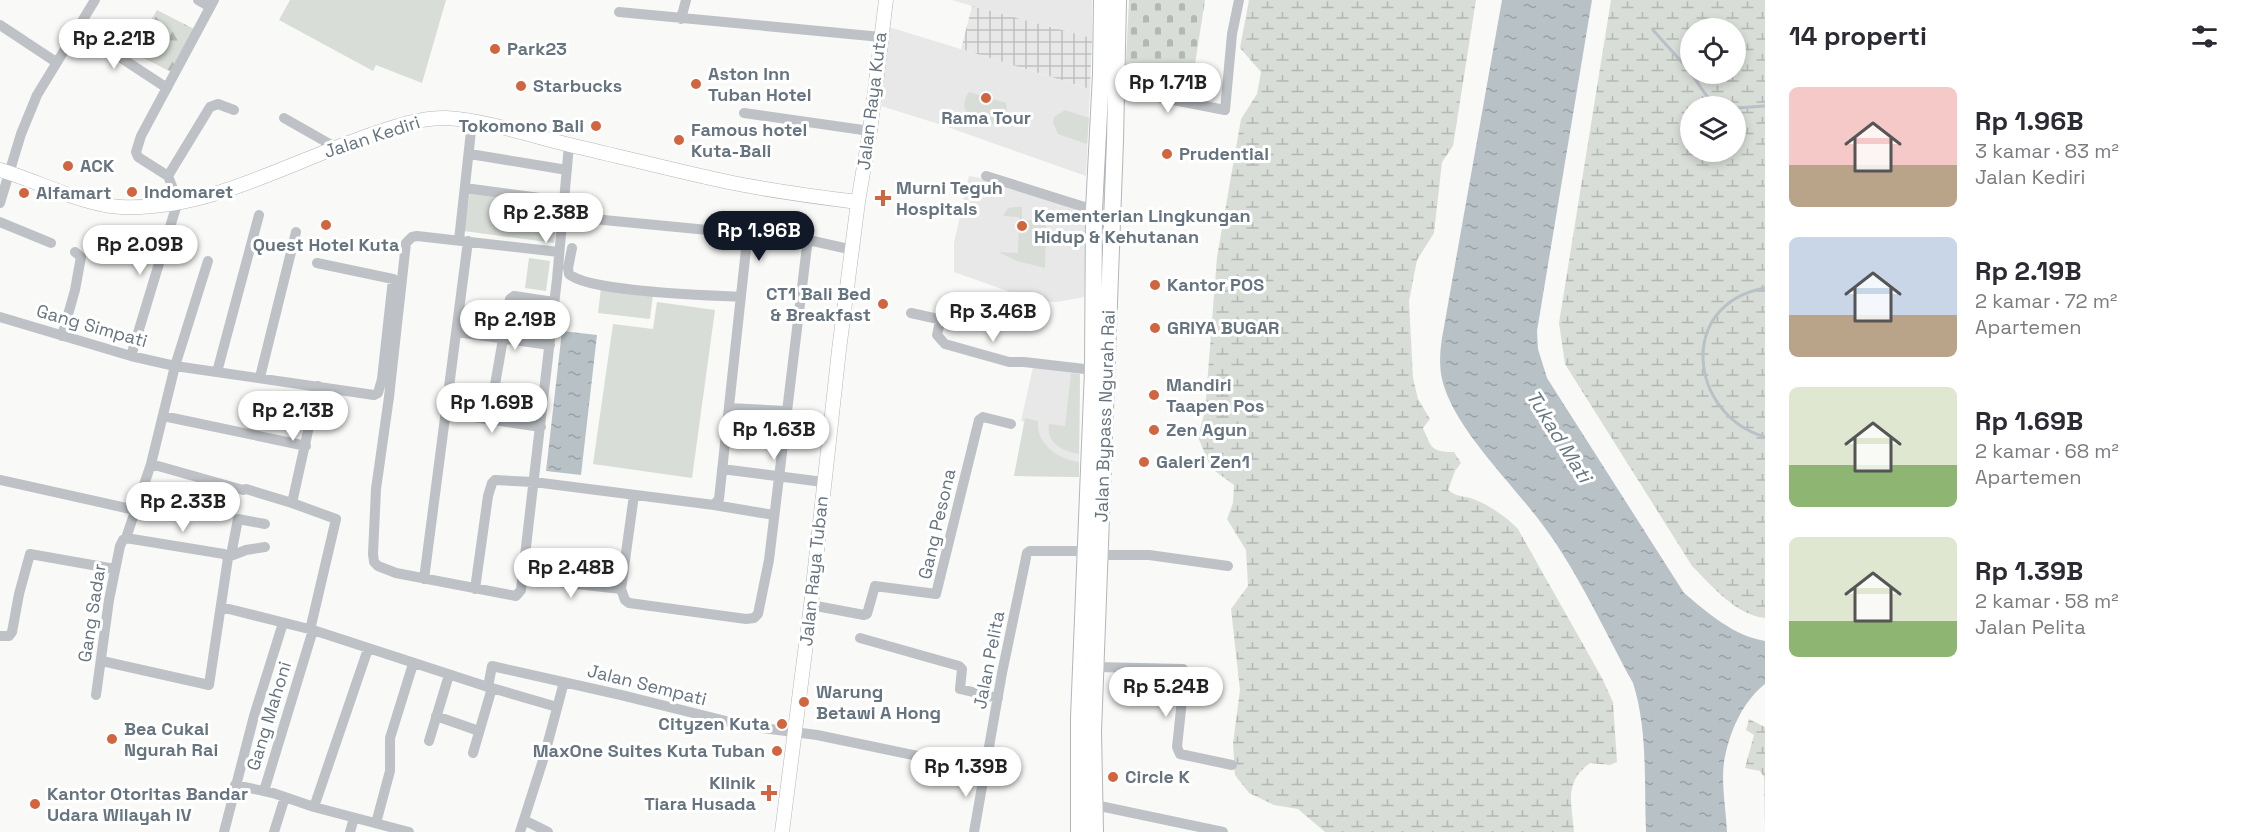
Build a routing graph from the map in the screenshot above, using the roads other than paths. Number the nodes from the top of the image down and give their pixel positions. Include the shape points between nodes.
1 (95, 0) edge
2 (198, 0) edge
3 (686, 0) edge
4 (886, 0) edge
5 (1102, 0) edge
6 (1118, 0) edge
7 (1239, 0) edge
8 (212, 4) edge
9 (619, 12) dead end
10 (681, 20) junction
11 (0, 25) edge
12 (78, 29) junction
13 (880, 37) junction
14 (56, 62) junction
15 (167, 88) junction
16 (1116, 89) junction
17 (234, 110) dead end
18 (744, 113) dead end
19 (284, 118) dead end
20 (472, 122) junction
21 (870, 131) junction
22 (1097, 140) junction
23 (1115, 141) junction
24 (569, 144) junction
25 (335, 147) junction
26 (470, 154) junction
27 (567, 170) junction
28 (5, 171) edge
29 (168, 176) junction
30 (986, 176) dead end
31 (465, 188) junction
32 (563, 201) junction
33 (858, 202) junction
34 (0, 203) edge
35 (178, 204) junction
36 (1094, 210) junction
37 (259, 215) dead end
38 (562, 216) junction
39 (0, 222) edge
40 (296, 232) dead end
41 (464, 241) junction
42 (51, 243) dead end
43 (572, 248) dead end
44 (853, 250) junction
45 (75, 252) dead end
46 (559, 252) junction
47 (208, 261) dead end
48 (317, 263) dead end
49 (741, 297) junction
50 (554, 302) junction
51 (911, 314) dead end
52 (0, 317) edge
53 (457, 332) junction
54 (62, 336) junction
55 (503, 339) junction
56 (550, 345) junction
57 (131, 356) junction
58 (175, 366) junction
59 (1093, 369) junction
60 (217, 372) junction
61 (260, 377) junction
62 (386, 380) junction
63 (318, 386) junction
64 (729, 408) junction
65 (785, 411) junction
66 (447, 413) junction
67 (163, 416) junction
68 (489, 419) junction
69 (1011, 424) dead end
70 (541, 427) junction
71 (306, 446) junction
72 (151, 464) junction
73 (722, 469) junction
74 (778, 476) junction
75 (0, 480) edge
76 (534, 482) junction
77 (823, 482) junction
78 (634, 495) junction
79 (292, 502) junction
80 (714, 505) junction
81 (135, 510) junction
82 (774, 515) junction
83 (265, 524) dead end
84 (126, 538) junction
85 (265, 547) dead end
86 (1093, 553) junction
87 (229, 556) junction
88 (1228, 566) dead end
89 (115, 569) junction
90 (524, 578) junction
91 (424, 579) junction
92 (475, 589) junction
93 (621, 589) junction
94 (811, 605) junction
95 (221, 607) junction
96 (283, 623) junction
97 (312, 630) junction
98 (0, 636) edge
99 (860, 638) dead end
100 (368, 649) junction
101 (102, 661) junction
102 (413, 664) junction
103 (1096, 667) junction
104 (449, 675) junction
105 (564, 682) junction
106 (490, 688) junction
107 (96, 695) dead end
108 (998, 698) junction
109 (557, 707) junction
110 (436, 716) junction
111 (479, 731) junction
112 (796, 732) junction
113 (429, 741) dead end
114 (473, 753) dead end
115 (1232, 765) dead end
116 (986, 770) junction
117 (235, 785) junction
118 (264, 791) junction
119 (285, 797) junction
120 (1095, 805) junction
121 (314, 807) junction
122 (354, 818) junction
123 (524, 820) junction
124 (376, 823) junction
125 (224, 832) edge
126 (274, 832) edge
127 (350, 832) edge
128 (409, 832) edge
129 (520, 832) edge
130 (548, 832) edge
131 (782, 832) edge
132 (974, 832) edge
133 (1079, 832) edge
134 (1095, 832) edge
135 (1223, 832) edge

1 - 12 street
2 - 8 street
3 - 10 street
4 - 13 main road, Jalan Raya Kuta
5 - 22 highway, Jalan Bypass Ngurah Rai
6 - 16 highway, Jalan Bypass Ngurah Rai
7 - 16 street via 1225,110
8 - 15 street
9 - 10 street
10 - 13 street
11 - 14 street
12 - 14 street
12 - 15 street
13 - 21 main road, Jalan Raya Kuta
14 - 28 street via 37,95
15 - 29 street via 141,136 136,155
16 - 23 highway, Jalan Bypass Ngurah Rai
17 - 29 street via 218,104 210,107
18 - 21 street
19 - 25 street
20 - 24 main road, Jalan Kediri
20 - 25 main road, Jalan Kediri via 447,118 405,122
20 - 26 street
21 - 33 main road, Jalan Raya Kuta
22 - 23 highway
22 - 36 highway, Jalan Bypass Ngurah Rai
23 - 86 highway, Jalan Bypass Ngurah Rai
24 - 27 street
24 - 33 main road, Jalan Kediri via 733,183
25 - 35 main road, Jalan Kediri via 265,176
26 - 27 street
26 - 31 street
27 - 32 street
28 - 34 street
28 - 35 main road, Jalan Kediri via 112,206
29 - 35 street
30 - 36 street
31 - 32 street
31 - 41 street
32 - 38 street
33 - 44 main road, Jalan Raya Tuban
35 - 57 street
36 - 59 highway, Jalan Bypass Ngurah Rai
37 - 60 street
38 - 46 street
38 - 49 street via 739,233 747,240
39 - 42 street
40 - 61 street
41 - 46 street
41 - 53 street
41 - 62 street via 417,236 406,243
43 - 49 street via 569,274 581,282 640,291
44 - 65 street via 813,241 807,246
44 - 77 main road, Jalan Raya Tuban
45 - 54 street via 81,257
46 - 50 street
47 - 58 street, Gang Sadar
48 - 62 street via 393,279
49 - 64 street
50 - 55 street via 511,298
50 - 56 street
51 - 59 street via 938,319 938,335 945,344 1009,362
52 - 54 street, Gang Simpati
53 - 55 street
53 - 66 street
54 - 57 street, Gang Simpati
55 - 56 street
55 - 68 street
56 - 70 street
57 - 58 street, Gang Simpati
58 - 60 street, Gang Simpati
58 - 67 street, Gang Sadar
59 - 86 highway, Jalan Bypass Ngurah Rai
60 - 61 street, Gang Simpati
61 - 63 street, Gang Simpati
62 - 63 street, Gang Simpati via 374,395
62 - 91 street via 374,562 396,573
63 - 71 street
64 - 65 street
64 - 73 street
65 - 74 street
66 - 68 street
66 - 91 street
67 - 71 street
67 - 72 street, Gang Sadar
68 - 70 street
69 - 94 street, Gang Pesona via 988,417 979,420 936,594 875,586 864,615
70 - 76 street
71 - 79 street
72 - 79 street
72 - 81 street, Gang Sadar
73 - 74 street
73 - 80 street via 719,499
74 - 77 street
74 - 82 street
75 - 81 street
76 - 78 street
76 - 90 street
76 - 92 street via 506,479 492,483
77 - 94 main road, Jalan Raya Tuban
78 - 80 street
78 - 93 street
79 - 97 street, Gang Mahoni via 337,520
80 - 82 street
81 - 84 street, Gang Sadar
82 - 93 street via 760,608 754,618 629,603
83 - 87 street via 238,519
84 - 87 street
84 - 89 street, Gang Sadar via 120,543
85 - 87 street
86 - 88 street via 1149,555
86 - 103 highway, Jalan Bypass Ngurah Rai
86 - 108 street, Jalan Pelita via 1027,553
86 - 133 highway, Jalan Bypass Ngurah Rai via 1079,718
87 - 95 street
89 - 98 street via 30,554 12,632
89 - 101 street, Gang Sadar
90 - 92 street via 516,596
90 - 93 street
91 - 92 street
94 - 112 main road, Jalan Raya Tuban
95 - 96 street
95 - 101 street via 208,685
96 - 97 street
96 - 117 street
97 - 100 street
97 - 118 street, Gang Mahoni
99 - 108 street via 959,666 960,689
100 - 102 street
100 - 121 street
101 - 107 street, Gang Sadar
102 - 104 street
102 - 124 street via 390,738 390,771
103 - 115 street via 1183,669 1177,747 1180,753
103 - 120 highway, Jalan Bypass Ngurah Rai
104 - 106 street
104 - 110 street
105 - 106 street, Jalan Sempati via 492,666
105 - 109 street
105 - 112 street, Jalan Sempati via 746,726
106 - 109 street
106 - 111 street
108 - 116 street, Jalan Pelita
109 - 123 street
110 - 111 street
110 - 113 street
111 - 114 street
112 - 116 street, Jalan Sempati
112 - 131 main road, Jalan Raya Tuban
116 - 132 street, Jalan Pelita
117 - 118 street
117 - 125 street
118 - 119 street, Gang Mahoni
119 - 121 street, Gang Mahoni
119 - 126 street
120 - 134 highway, Jalan Bypass Ngurah Rai
120 - 135 street
121 - 122 street, Gang Mahoni
122 - 124 street, Gang Mahoni
122 - 127 street
123 - 129 street
123 - 130 street
124 - 128 street, Gang Mahoni

